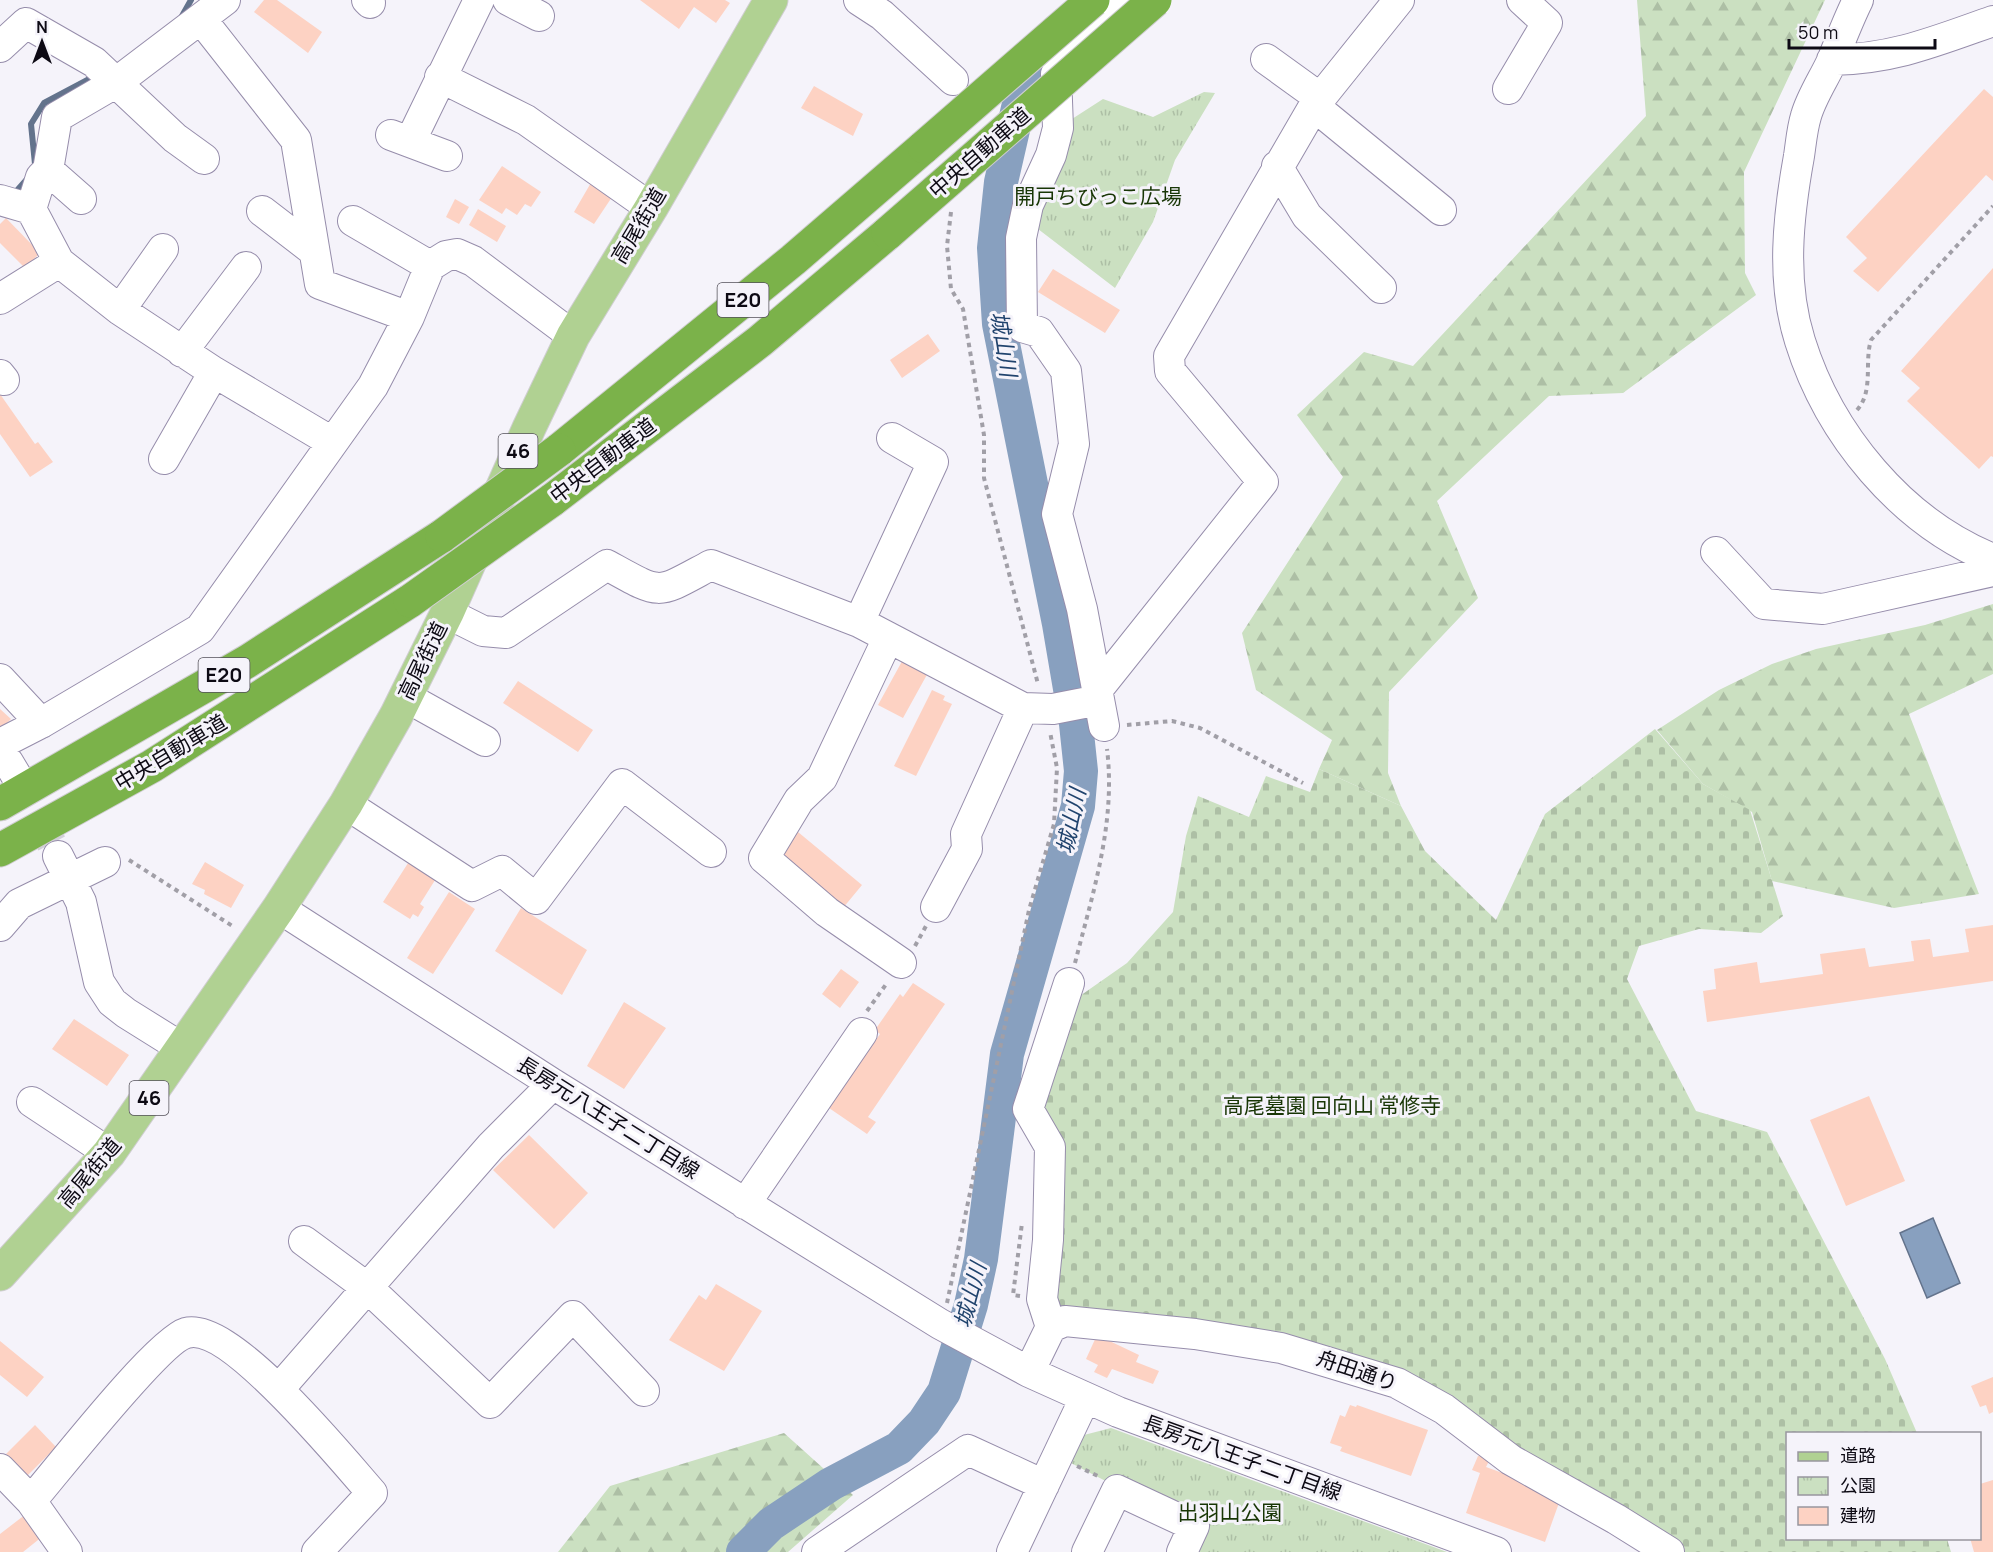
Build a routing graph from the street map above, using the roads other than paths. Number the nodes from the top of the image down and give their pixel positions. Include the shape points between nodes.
1 (225, 0) edge
2 (479, 0) edge
3 (508, 0) edge
4 (771, 0) edge
5 (859, 0) edge
6 (1094, 0) edge
7 (1116, 0) edge
8 (1155, 0) edge
9 (1399, 0) edge
10 (1522, 0) edge
11 (1846, 8) edge
12 (539, 16) dead end
13 (201, 19) junction
14 (1993, 21) edge
15 (0, 47) edge
16 (1266, 59) dead end
17 (1832, 60) junction
18 (107, 73) junction
19 (440, 77) junction
20 (953, 80) dead end
21 (1508, 89) dead end
22 (1317, 102) junction
23 (447, 156) dead end
24 (204, 159) dead end
25 (1277, 166) junction
26 (48, 170) junction
27 (81, 200) dead end
28 (16, 205) edge
29 (651, 208) junction
30 (1441, 210) dead end
31 (262, 211) dead end
32 (353, 221) dead end
33 (163, 249) dead end
34 (314, 251) junction
35 (59, 262) junction
36 (430, 266) junction
37 (246, 267) dead end
38 (1381, 288) dead end
39 (0, 299) edge
40 (120, 310) junction
41 (409, 316) junction
42 (573, 336) junction
43 (182, 352) junction
44 (214, 372) junction
45 (892, 438) dead end
46 (332, 442) junction
47 (164, 459) dead end
48 (1716, 552) dead end
49 (1993, 559) edge
50 (1993, 571) edge
51 (447, 613) junction
52 (860, 622) junction
53 (888, 638) junction
54 (0, 679) edge
55 (406, 697) junction
56 (1098, 704) junction
57 (1040, 709) junction
58 (41, 723) junction
59 (485, 741) dead end
60 (0, 744) edge
61 (0, 804) edge
62 (346, 804) junction
63 (0, 850) edge
64 (711, 852) dead end
65 (105, 862) road end
66 (64, 868) junction
67 (936, 907) dead end
68 (9, 908) edge
69 (279, 908) junction
70 (0, 926) edge
71 (901, 963) dead end
72 (1070, 982) road end
73 (862, 1033) dead end
74 (182, 1048) junction
75 (553, 1084) junction
76 (32, 1102) dead end
77 (109, 1153) junction
78 (746, 1204) junction
79 (304, 1241) dead end
80 (0, 1274) edge
81 (369, 1289) junction
82 (1051, 1326) junction
83 (1029, 1372) junction
84 (279, 1389) junction
85 (644, 1390) dead end
86 (1085, 1398) junction
87 (0, 1470) edge
88 (1044, 1485) junction
89 (31, 1501) junction
90 (835, 1548) edge
91 (67, 1552) edge
92 (317, 1552) edge
93 (1012, 1552) edge
94 (1087, 1552) edge
95 (1182, 1552) edge
96 (1496, 1552) edge
97 (1669, 1552) edge

1 - 13 street
2 - 19 street
3 - 12 street
4 - 29 main road, 高尾街道 / 46
5 - 20 street via 882,15
6 - 61 highway, 中央自動車道 / E20, bridge via 793,260 559,450 442,536 248,661
7 - 56 street via 1067,52 1056,74 1058,128 1028,205 1021,238 1022,327 1039,332 1066,372 1074,444 1057,514 1082,609
8 - 63 highway, 中央自動車道 / E20, bridge via 760,341 552,500 410,601 152,766
9 - 22 street
10 - 21 street via 1546,23
11 - 17 street
13 - 18 street
13 - 34 street via 296,140
14 - 17 street via 1912,50 1867,60
15 - 18 street via 26,23
16 - 22 street
17 - 49 street via 1806,115 1790,200 1787,247 1799,340 1815,380 1840,424 1876,475 1916,513 1968,549
18 - 24 street via 175,138
18 - 26 street via 57,117
19 - 23 street via 401,139
19 - 29 street via 526,120
22 - 25 street
22 - 30 street
25 - 38 street via 1307,216
25 - 56 street via 1169,356 1170,371 1263,482
26 - 27 street
26 - 28 street
28 - 35 street
29 - 42 main road, 高尾街道 / 46
31 - 34 street
32 - 36 street
33 - 40 street
34 - 41 street via 320,284
35 - 39 street
35 - 40 street
36 - 41 street
36 - 42 street via 457,254 473,261
37 - 43 street
40 - 43 street
41 - 46 street via 374,386
42 - 51 main road, 高尾街道 / 46
43 - 44 street
44 - 46 street
44 - 47 street
45 - 52 street via 933,462
46 - 58 street via 200,629
48 - 50 street via 1764,604 1823,609
51 - 52 street via 483,631 506,633 608,565 648,588 665,589 711,565
51 - 55 main road, 高尾街道 / 46
52 - 53 street
53 - 57 street
53 - 71 street via 822,778 799,800 765,858 827,912
54 - 58 street
55 - 59 street
55 - 62 main road, 高尾街道 / 46
56 - 57 street
57 - 67 street via 966,834 967,849
58 - 60 street
62 - 64 street via 472,886 502,871 536,899 622,784
62 - 69 main road, 高尾街道 / 46
65 - 66 street
66 - 68 street
66 - 74 street via 81,902 99,982 112,1002
68 - 70 street
69 - 74 main road, 高尾街道 / 46
69 - 75 street, 長房元八王子二丁目線
72 - 82 street via 1028,1109 1050,1147 1042,1299
73 - 78 street
74 - 77 main road, 高尾街道 / 46
75 - 78 street, 長房元八王子二丁目線
75 - 81 street via 491,1146
76 - 77 street
77 - 80 main road, 高尾街道 / 46
78 - 83 street, 長房元八王子二丁目線 via 943,1315 992,1352
79 - 81 street
81 - 84 street
81 - 85 street via 490,1403 573,1316
82 - 83 street
82 - 97 street, 舟田通り via 1065,1321 1270,1346 1397,1383 1444,1409 1511,1460
83 - 86 street, 長房元八王子二丁目線
84 - 89 street via 215,1338 186,1333 171,1342 128,1387
84 - 92 street via 372,1493
86 - 88 street
86 - 96 street, 長房元八王子二丁目線
87 - 89 street
88 - 90 street via 968,1450
88 - 93 street
89 - 91 street
94 - 95 street via 1117,1490 1194,1526

